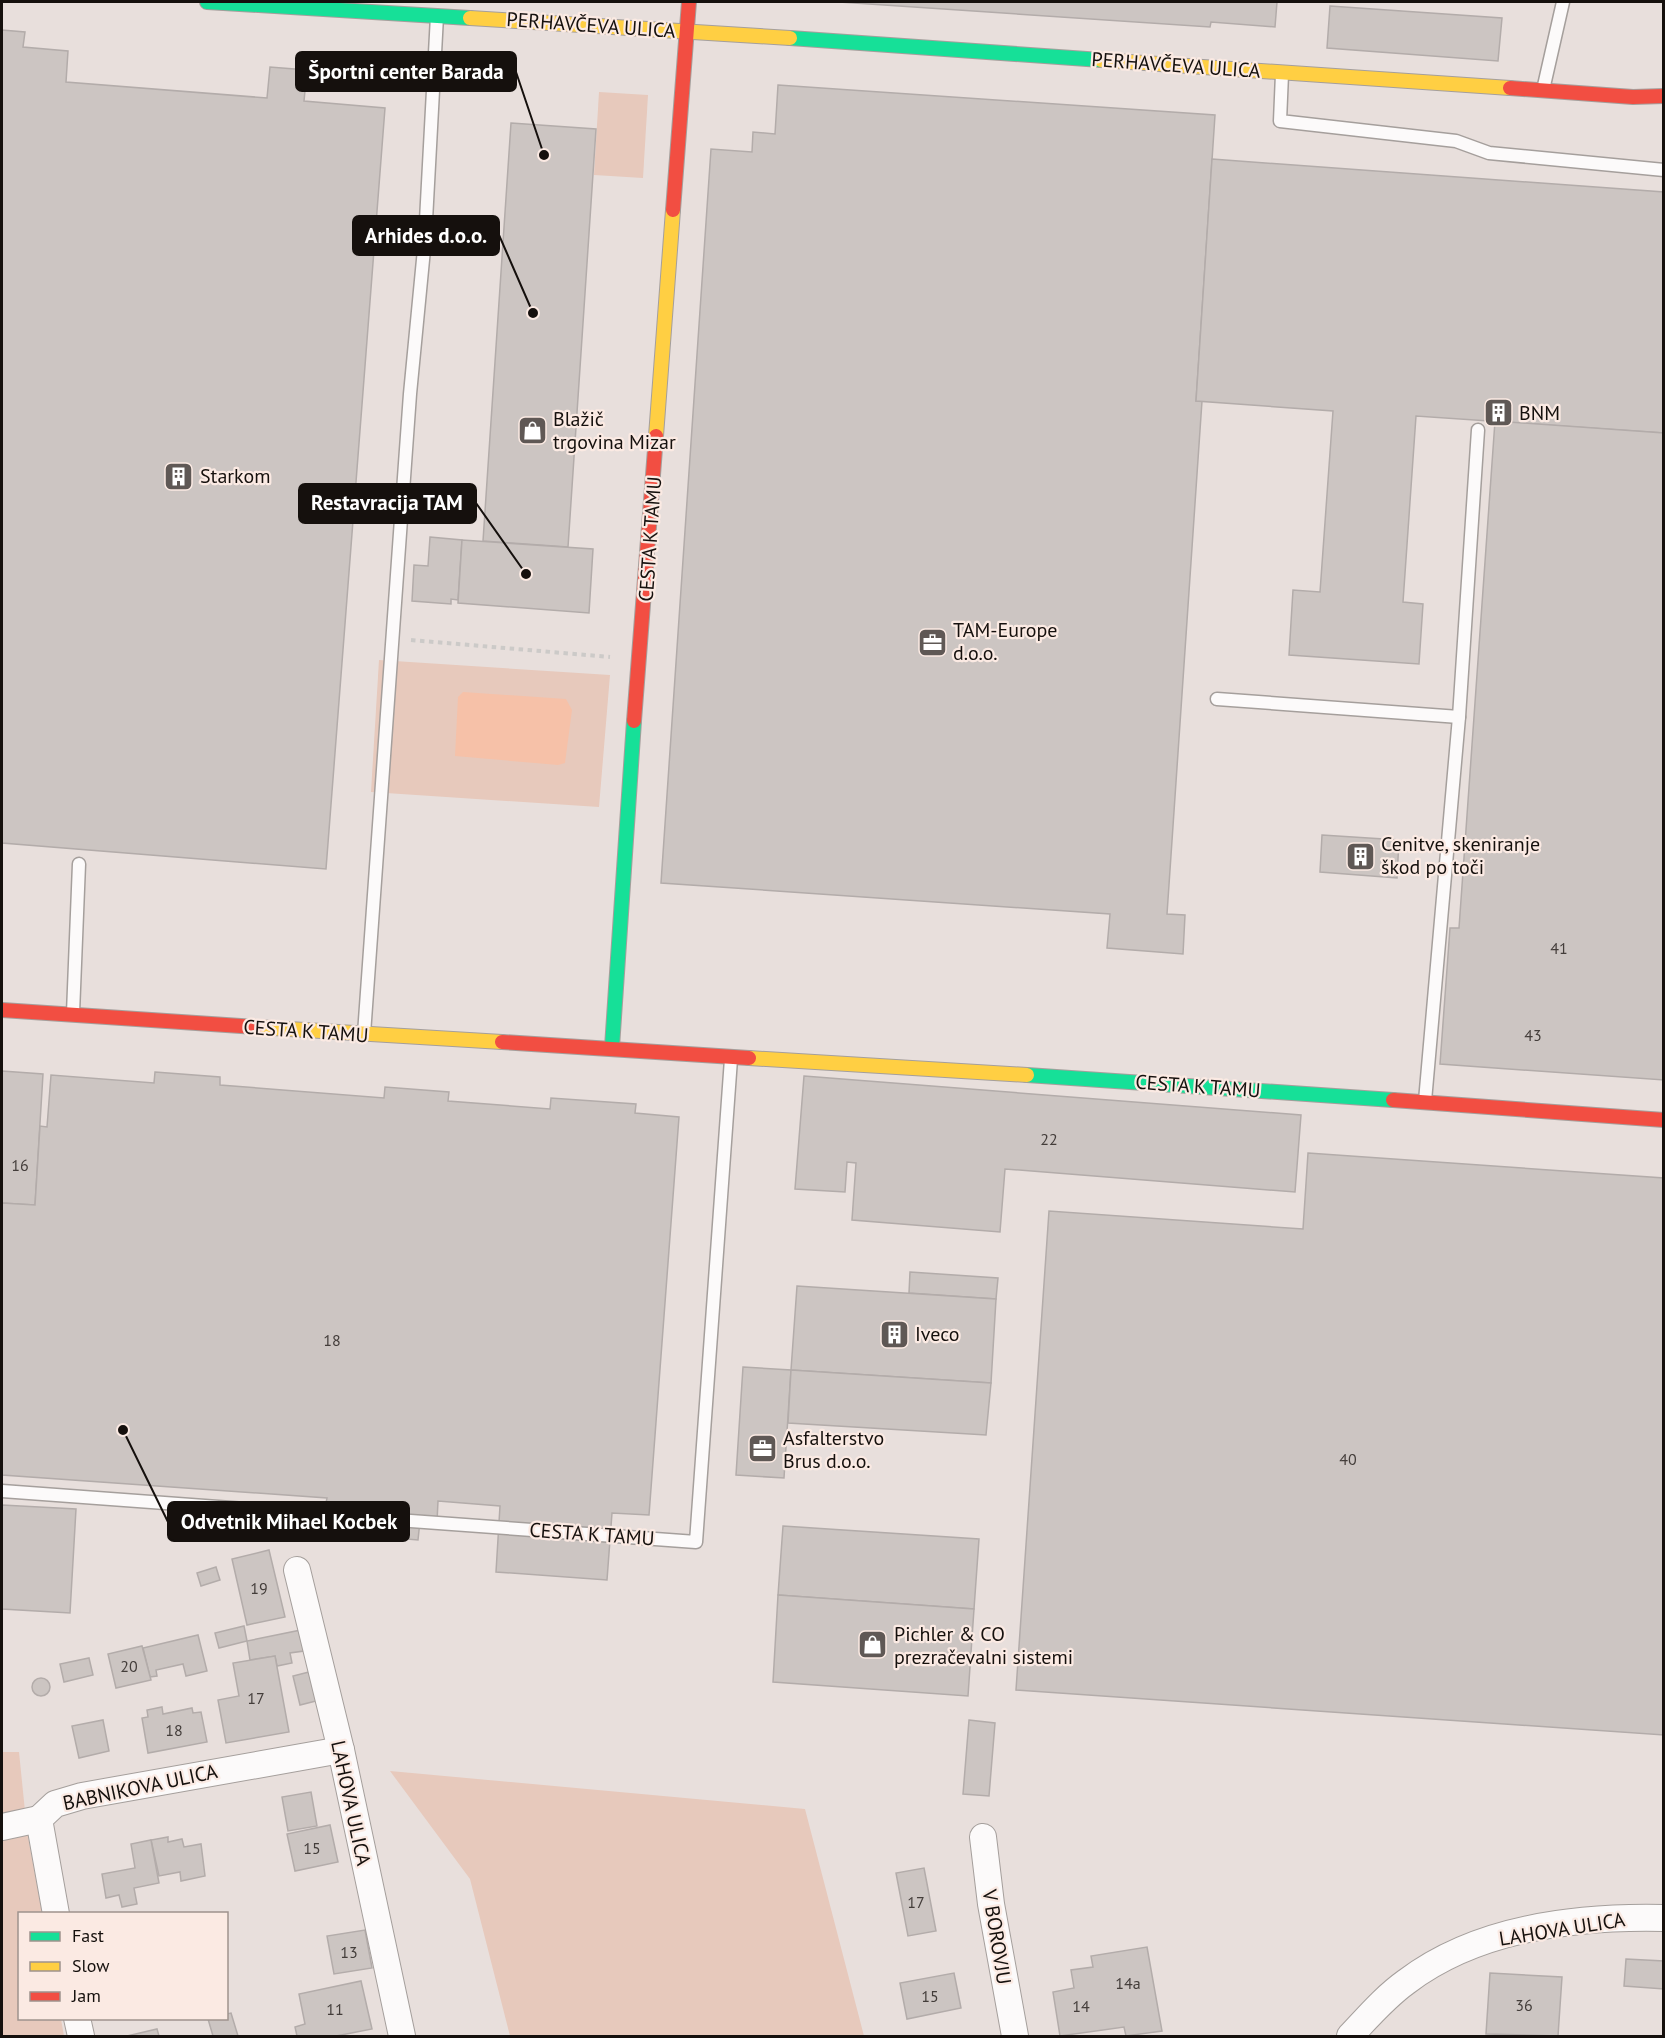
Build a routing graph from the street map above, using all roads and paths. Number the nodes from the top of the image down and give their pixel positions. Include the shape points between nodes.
1 (207, 2) edge
2 (689, 2) edge
3 (1563, 2) edge
4 (437, 16) junction
5 (688, 31) junction
6 (1282, 73) junction
7 (1543, 91) junction
8 (1664, 96) edge
9 (1664, 170) edge
10 (1478, 429) dead end
11 (393, 638) junction
12 (614, 658) dead end
13 (1217, 699) dead end
14 (1459, 717) junction
15 (79, 864) dead end
16 (2, 1010) edge
17 (73, 1015) junction
18 (363, 1035) junction
19 (612, 1047) junction
20 (732, 1055) junction
21 (1425, 1102) junction
22 (1664, 1120) edge
23 (2, 1491) edge
24 (297, 1570) dead end
25 (341, 1750) junction
26 (39, 1819) junction
27 (2, 1827) edge
28 (983, 1837) dead end
29 (56, 1912) edge
30 (1664, 1918) edge
31 (77, 2020) edge
32 (81, 2037) edge
33 (402, 2037) edge
34 (1014, 2037) edge
35 (1350, 2037) edge

1 - 4 street, PERHAVČEVA ULICA
2 - 5 street, PERHAVČEVA ULICA
3 - 7 lane
4 - 5 street, PERHAVČEVA ULICA
4 - 11 lane via 425,239
5 - 6 street, PERHAVČEVA ULICA
5 - 19 street, CESTA K TAMU
6 - 7 street, PERHAVČEVA ULICA
6 - 9 lane via 1280,121 1456,141 1489,153
7 - 8 street, PERHAVČEVA ULICA
10 - 14 lane
11 - 12 path
11 - 18 lane
13 - 14 lane
14 - 21 lane
15 - 17 lane
16 - 17 street, CESTA K TAMU
17 - 18 street, CESTA K TAMU
18 - 19 street, CESTA K TAMU
19 - 20 street, CESTA K TAMU
20 - 21 street, CESTA K TAMU
20 - 23 lane, CESTA K TAMU via 696,1542
21 - 22 street, CESTA K TAMU
24 - 25 street, LAHOVA ULICA
25 - 26 street, BABNIKOVA ULICA via 82,1796 55,1804
25 - 33 street, LAHOVA ULICA
26 - 27 street
26 - 29 street, BABNIKOVA ULICA
28 - 34 street, V BOROVJU
30 - 35 street, LAHOVA ULICA via 1513,1932 1465,1948 1405,1982
31 - 32 street

